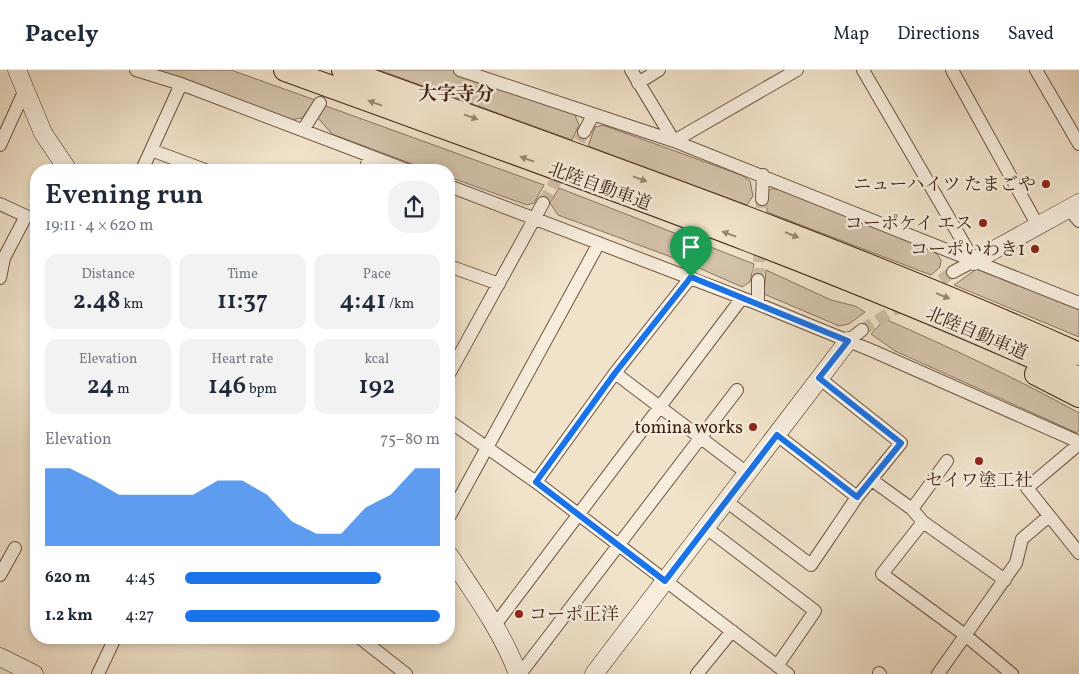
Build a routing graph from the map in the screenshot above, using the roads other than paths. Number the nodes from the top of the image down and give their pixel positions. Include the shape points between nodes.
1 (17, 70) edge
2 (136, 70) edge
3 (285, 70) edge
4 (343, 70) edge
5 (460, 70) edge
6 (631, 70) edge
7 (659, 70) edge
8 (798, 70) edge
9 (863, 70) edge
10 (952, 70) edge
11 (1036, 70) edge
12 (638, 83) junction
13 (181, 84) junction
14 (24, 92) junction
15 (320, 104) dead end
16 (593, 115) junction
17 (1075, 127) edge
18 (303, 130) junction
19 (584, 132) tunnel mouth
20 (674, 141) junction
21 (1079, 144) edge
22 (0, 145) edge
23 (151, 150) junction
24 (370, 156) junction
25 (64, 164) edge
26 (145, 164) edge
27 (189, 164) edge
28 (367, 164) edge
29 (391, 164) edge
30 (763, 176) junction
31 (455, 188) edge
32 (762, 199) tunnel mouth
33 (543, 203) tunnel mouth
34 (0, 204) edge
35 (1076, 211) edge
36 (536, 218) junction
37 (1038, 226) junction
38 (599, 243) junction
39 (774, 251) junction
40 (974, 260) junction
41 (455, 268) edge
42 (953, 272) tunnel mouth
43 (0, 273) edge
44 (691, 277) junction
45 (758, 280) tunnel mouth
46 (499, 284) junction
47 (742, 298) junction
48 (1079, 303) edge
49 (758, 304) junction
50 (862, 330) tunnel mouth
51 (848, 341) junction
52 (1079, 354) edge
53 (455, 363) edge
54 (615, 373) junction
55 (819, 378) junction
56 (1079, 378) edge
57 (737, 390) dead end
58 (1079, 396) edge
59 (660, 406) junction
60 (455, 425) edge
61 (777, 435) junction
62 (700, 438) junction
63 (1079, 443) edge
64 (488, 446) junction
65 (947, 461) dead end
66 (747, 473) junction
67 (872, 480) junction
68 (536, 482) junction
69 (857, 497) junction
70 (726, 501) junction
71 (455, 507) edge
72 (912, 509) junction
73 (577, 515) junction
74 (1048, 516) junction
75 (923, 522) junction
76 (705, 527) junction
77 (619, 546) junction
78 (15, 548) dead end
79 (1079, 553) edge
80 (455, 564) edge
81 (0, 575) edge
82 (1005, 580) junction
83 (665, 581) junction
84 (495, 626) junction
85 (732, 631) junction
86 (965, 635) junction
87 (112, 644) edge
88 (368, 644) edge
89 (0, 657) edge
90 (777, 666) junction
91 (34, 674) edge
92 (98, 674) edge
93 (406, 674) edge
94 (519, 674) edge
95 (594, 674) edge
96 (697, 674) edge
97 (788, 674) edge
98 (938, 674) edge
99 (1012, 674) edge

1 - 14 street
2 - 13 street
39 -> 3 highway, 北陸自動車道
4 -> 52 highway, 北陸自動車道 via 783,232
5 - 16 street
6 - 12 street
7 - 12 street
8 - 20 street
9 - 40 street
10 - 37 street
11 - 17 street
12 - 20 street
13 - 18 street
13 - 23 street
14 - 22 street
14 - 25 street via 43,133
15 - 18 street
16 - 19 street
16 - 20 street
17 - 21 street
18 - 24 street
20 - 30 street
23 - 26 street
23 - 27 street
24 - 28 street
24 - 29 street
30 - 32 street
30 - 40 street
31 - 36 street
33 - 36 street
34 - 43 street via 26,216 4,258
35 - 37 street
36 - 38 street
36 - 46 street
37 - 40 street
38 - 44 street
38 - 64 street
39 - 56 highway, 北陸自動車道 via 891,296
39 - 58 highway via 941,325
40 - 42 street
40 - 48 street
41 - 46 street
44 - 47 street
44 - 54 street
45 - 49 street
46 - 53 street
47 - 49 street
47 - 59 street
49 - 51 street
50 - 51 street
51 - 55 street
51 - 63 street
54 - 59 street
54 - 68 street
55 - 61 street
55 - 67 street via 901,443
57 - 62 street
59 - 62 street
59 - 73 street
60 - 64 street
61 - 66 street
61 - 69 street
62 - 66 street
62 - 77 street
63 - 74 street via 1027,488
64 - 68 street
64 - 71 street
65 - 72 street
66 - 70 street
67 - 69 street
67 - 72 street
68 - 73 street
69 - 70 street via 810,565
70 - 76 street
72 - 75 street
73 - 77 street
73 - 84 street
74 - 79 street
74 - 82 street via 1022,539 1016,563
75 - 82 street
75 - 86 street via 882,574
76 - 83 street
76 - 90 street via 816,611
77 - 83 street
77 - 94 street
78 - 81 street
80 - 84 street
82 - 86 street
83 - 85 street
83 - 95 street
84 - 94 street
85 - 90 street
85 - 96 street
86 - 98 street
86 - 99 street
87 - 92 street
88 - 93 street
89 - 91 street
90 - 97 street

